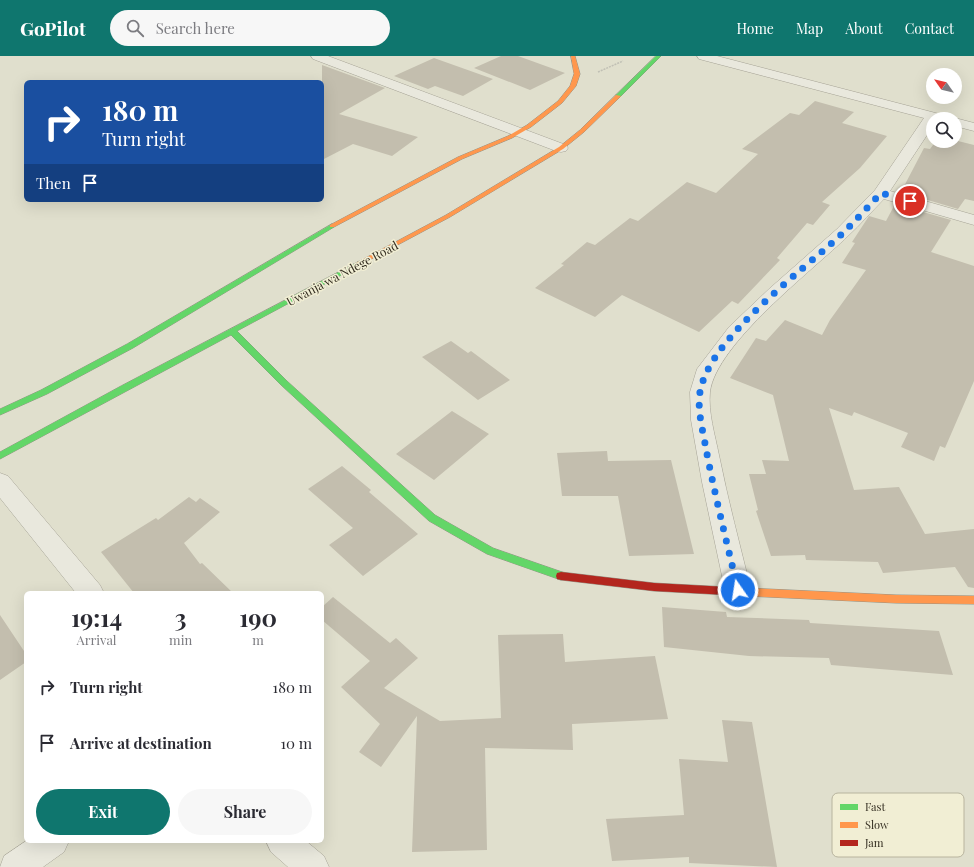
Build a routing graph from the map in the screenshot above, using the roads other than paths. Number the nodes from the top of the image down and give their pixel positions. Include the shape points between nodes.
1 (317, 56) edge
2 (573, 56) edge
3 (659, 56) edge
4 (703, 56) edge
5 (926, 115) edge
6 (962, 124) edge
7 (974, 127) edge
8 (520, 133) junction
9 (926, 133) edge
10 (561, 148) junction
11 (881, 193) junction
12 (974, 220) edge
13 (232, 332) junction
14 (0, 412) edge
15 (0, 456) edge
16 (0, 482) edge
17 (738, 590) junction
18 (89, 591) edge
19 (974, 600) edge
20 (50, 843) edge
21 (284, 843) edge
22 (14, 867) edge
23 (313, 867) edge

1 - 8 street
2 - 8 street via 577,79 570,91
3 - 10 street, Uwanja wa Ndege Road via 602,113
4 - 5 street
6 - 7 street
8 - 10 street
8 - 14 street via 461,158 340,222 89,368
9 - 11 street
10 - 13 street, Uwanja wa Ndege Road via 448,216
11 - 12 street
11 - 17 street via 844,232 736,330 707,369 700,392 701,420
13 - 15 street, Uwanja wa Ndege Road
13 - 17 street via 347,442 432,518 490,551 560,576 654,586
16 - 18 street
17 - 19 street via 896,599
20 - 22 street
21 - 23 street

